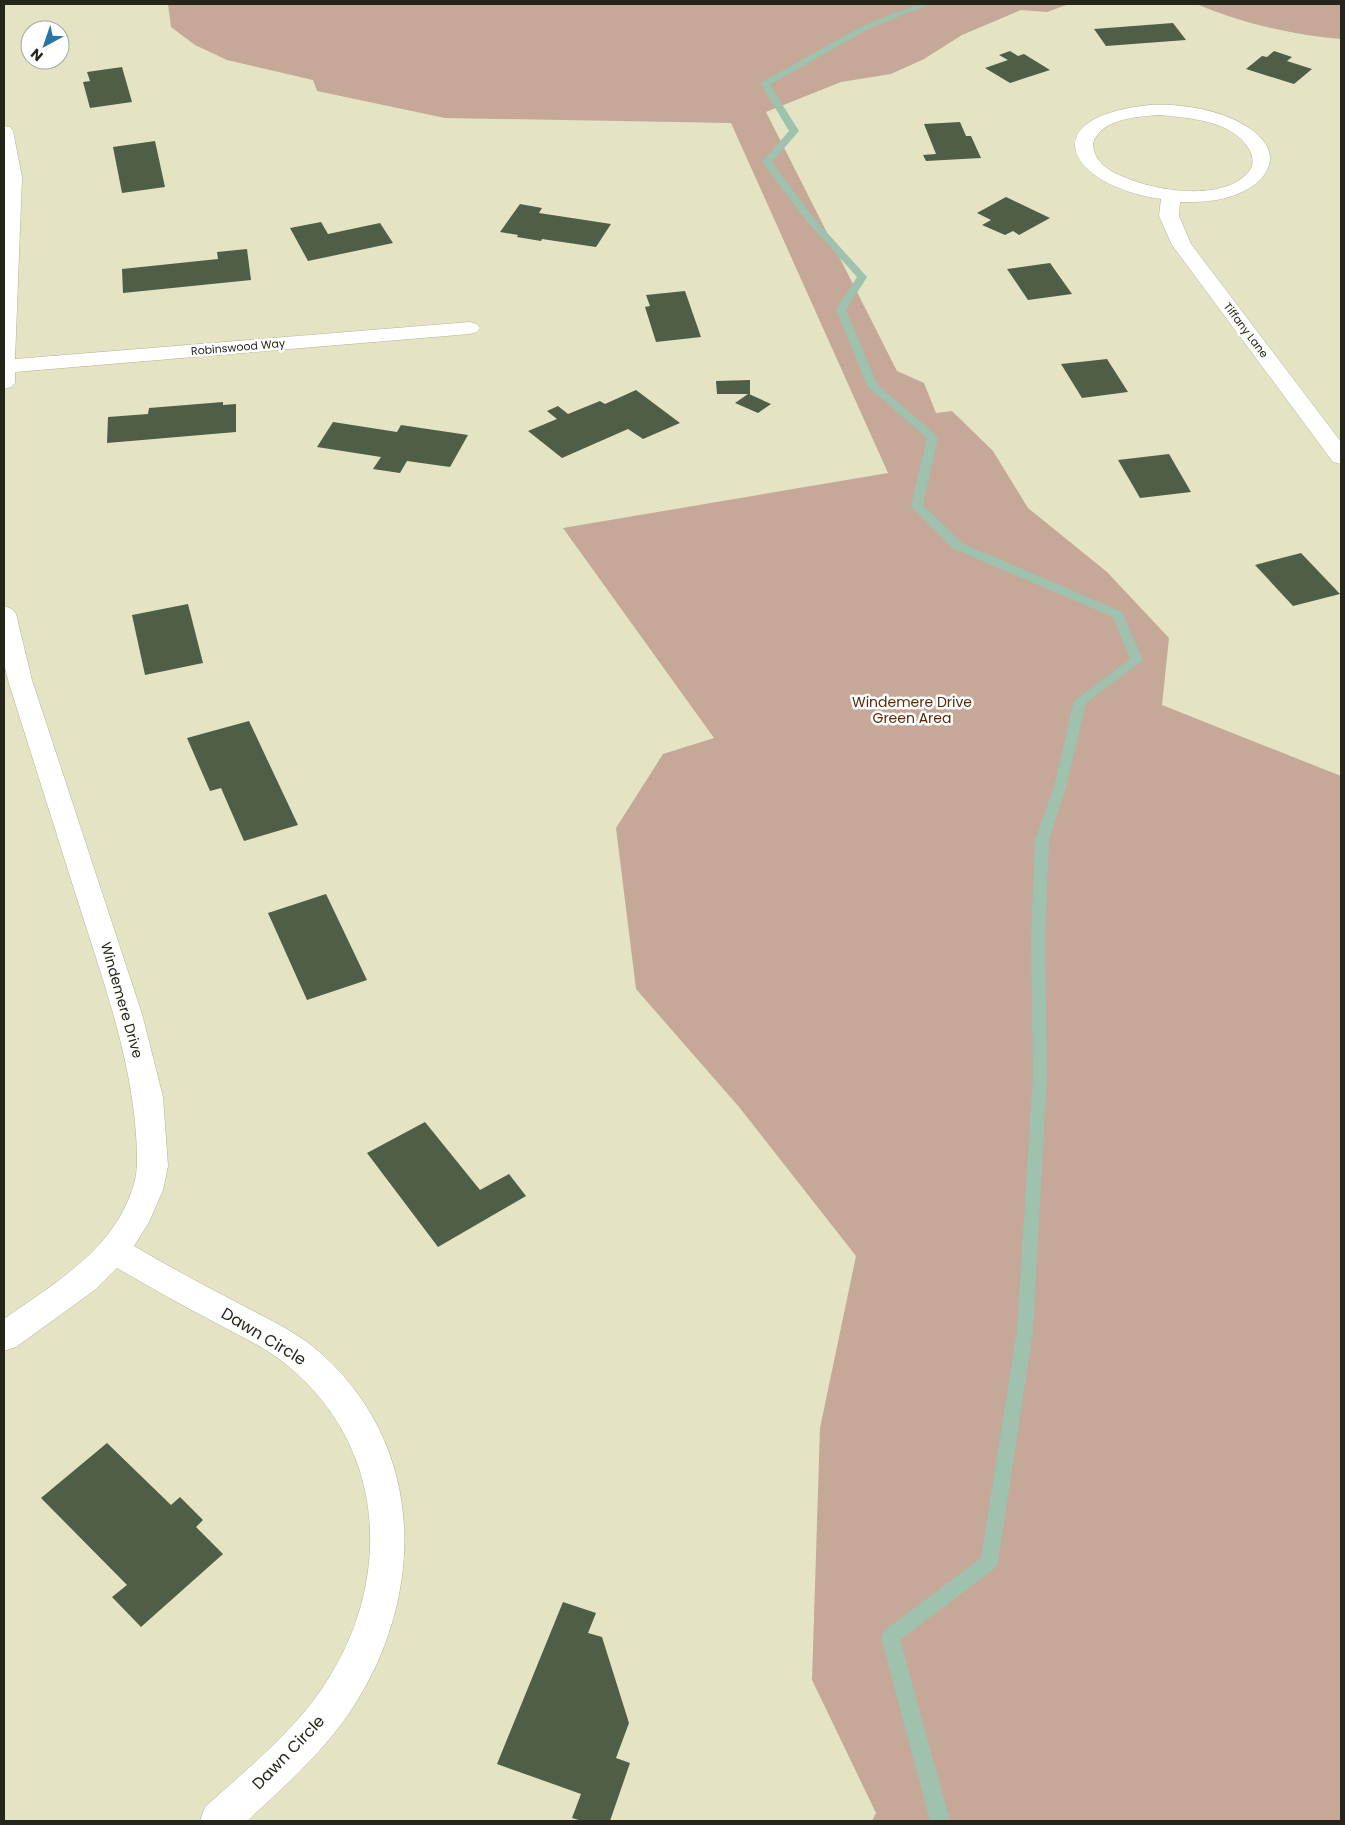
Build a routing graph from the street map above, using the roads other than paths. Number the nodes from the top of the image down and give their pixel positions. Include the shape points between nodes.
1 (4, 131) edge
2 (1171, 195) junction
3 (470, 328) dead end
4 (5, 376) edge
5 (1341, 457) edge
6 (4, 614) edge
7 (114, 1251) junction
8 (4, 1337) edge
9 (219, 1821) edge

1 - 4 street via 13,177
2 - 2 street via 1133,188 1093,166 1084,148 1090,131 1098,124 1125,114 1177,111 1227,124 1258,147 1262,165 1250,181 1208,195
2 - 5 street, Tiffany Lane via 1169,216 1182,245
3 - 4 street, Robinswood Way
6 - 7 street, Windemere Drive via 20,680 128,1014 148,1097 153,1166 148,1190
7 - 8 street, Windemere Drive via 85,1279
7 - 9 street, Dawn Circle via 275,1339 306,1360 355,1414 372,1448 383,1484 388,1523 387,1564 380,1606 365,1648 343,1689 315,1729

